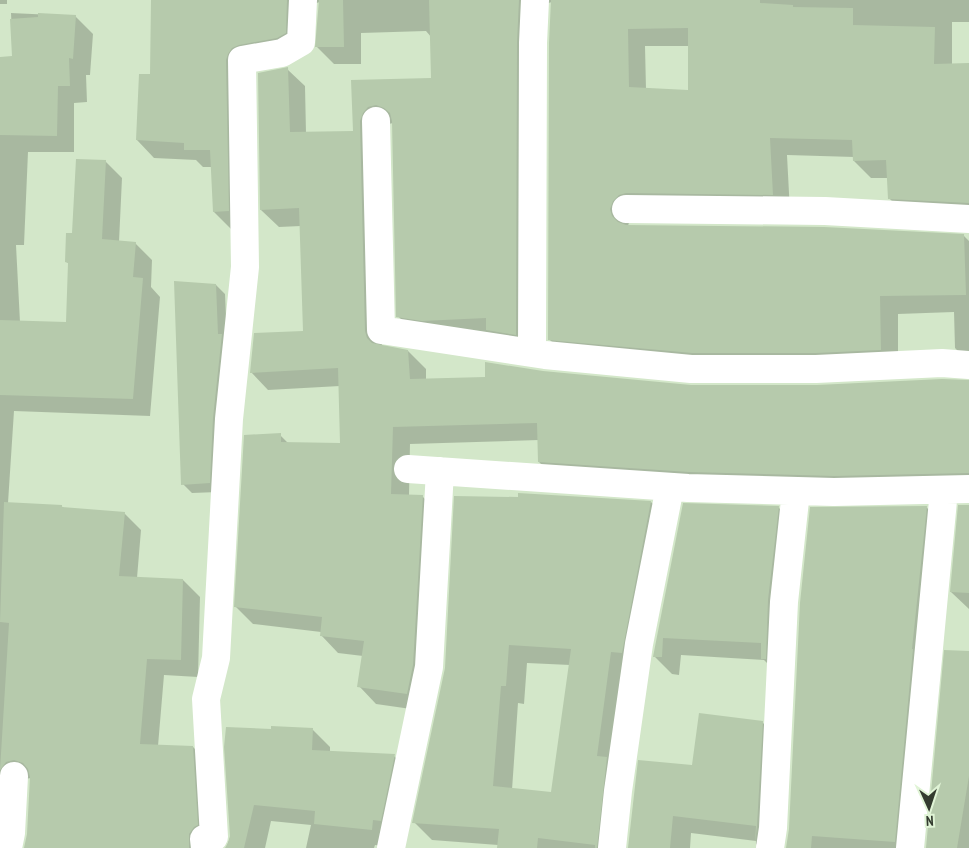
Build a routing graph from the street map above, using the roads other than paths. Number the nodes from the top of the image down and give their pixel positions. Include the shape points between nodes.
1 (303, 0) edge
2 (535, 0) edge
3 (376, 121) dead end
4 (626, 209) dead end
5 (969, 219) edge
6 (532, 353) junction
7 (969, 365) edge
8 (408, 468) dead end
9 (440, 471) junction
10 (670, 487) junction
11 (957, 490) edge
12 (796, 491) junction
13 (14, 776) dead end
14 (8, 848) edge
15 (206, 848) edge
16 (391, 848) edge
17 (612, 848) edge
18 (770, 848) edge
19 (910, 848) edge

1 - 15 street via 301,42 282,53 242,60 245,267 229,419 216,658 206,700 214,837 204,838
2 - 6 street
3 - 6 street via 381,330
4 - 5 street via 825,211
6 - 7 street via 691,369
8 - 9 street
9 - 10 street
9 - 16 street via 429,666
10 - 12 street
10 - 17 street via 639,644
11 - 12 street
11 - 19 street
12 - 18 street via 784,602 774,828
13 - 14 street

